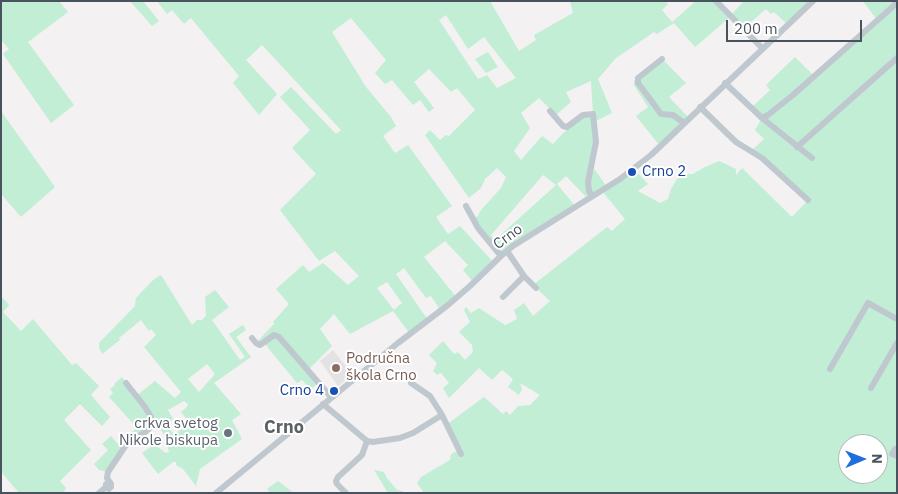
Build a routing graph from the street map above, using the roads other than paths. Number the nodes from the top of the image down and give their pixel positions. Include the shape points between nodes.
1 (716, 1) edge
2 (813, 1) edge
3 (897, 3) edge
4 (762, 48) junction
5 (897, 58) edge
6 (662, 59) dead end
7 (725, 83) junction
8 (700, 107) junction
9 (550, 111) dead end
10 (762, 118) junction
11 (684, 123) junction
12 (797, 147) junction
13 (812, 158) dead end
14 (592, 196) junction
15 (808, 200) dead end
16 (466, 206) dead end
17 (504, 254) junction
18 (524, 276) junction
19 (536, 288) dead end
20 (503, 297) dead end
21 (897, 319) edge
22 (252, 338) dead end
23 (897, 343) edge
24 (830, 369) dead end
25 (126, 383) dead end
26 (411, 383) dead end
27 (871, 388) dead end
28 (332, 397) junction
29 (323, 404) junction
30 (442, 415) junction
31 (367, 441) junction
32 (895, 448) dead end
33 (461, 454) dead end
34 (897, 456) edge
35 (109, 486) junction
36 (99, 493) edge
37 (118, 493) edge
38 (216, 493) edge
39 (346, 493) edge

1 - 4 street
2 - 4 street, Crno
3 - 10 street
4 - 7 street, Crno
5 - 12 street
6 - 11 street via 638,78 638,83 661,114 673,115
7 - 8 street, Crno
7 - 10 street
8 - 11 street, Crno
8 - 15 street via 736,142 762,158
9 - 14 street via 563,126 583,115 593,114 596,142 588,182
10 - 12 street
11 - 14 street, Crno via 620,179
12 - 13 street
14 - 17 street, Crno
16 - 17 street via 478,228
17 - 18 street
17 - 28 street, Crno via 448,305
18 - 19 street
18 - 20 street
21 - 24 street via 868,303
22 - 28 street via 260,345 274,335 279,336
23 - 27 street
25 - 35 street via 145,407 152,424 126,445 108,472
26 - 30 street via 430,396
28 - 29 street, Crno
29 - 31 street
29 - 38 street, Crno
30 - 31 street via 413,434
30 - 33 street
31 - 39 street via 362,455 336,481
32 - 34 street via 892,454
35 - 36 street
35 - 37 street

